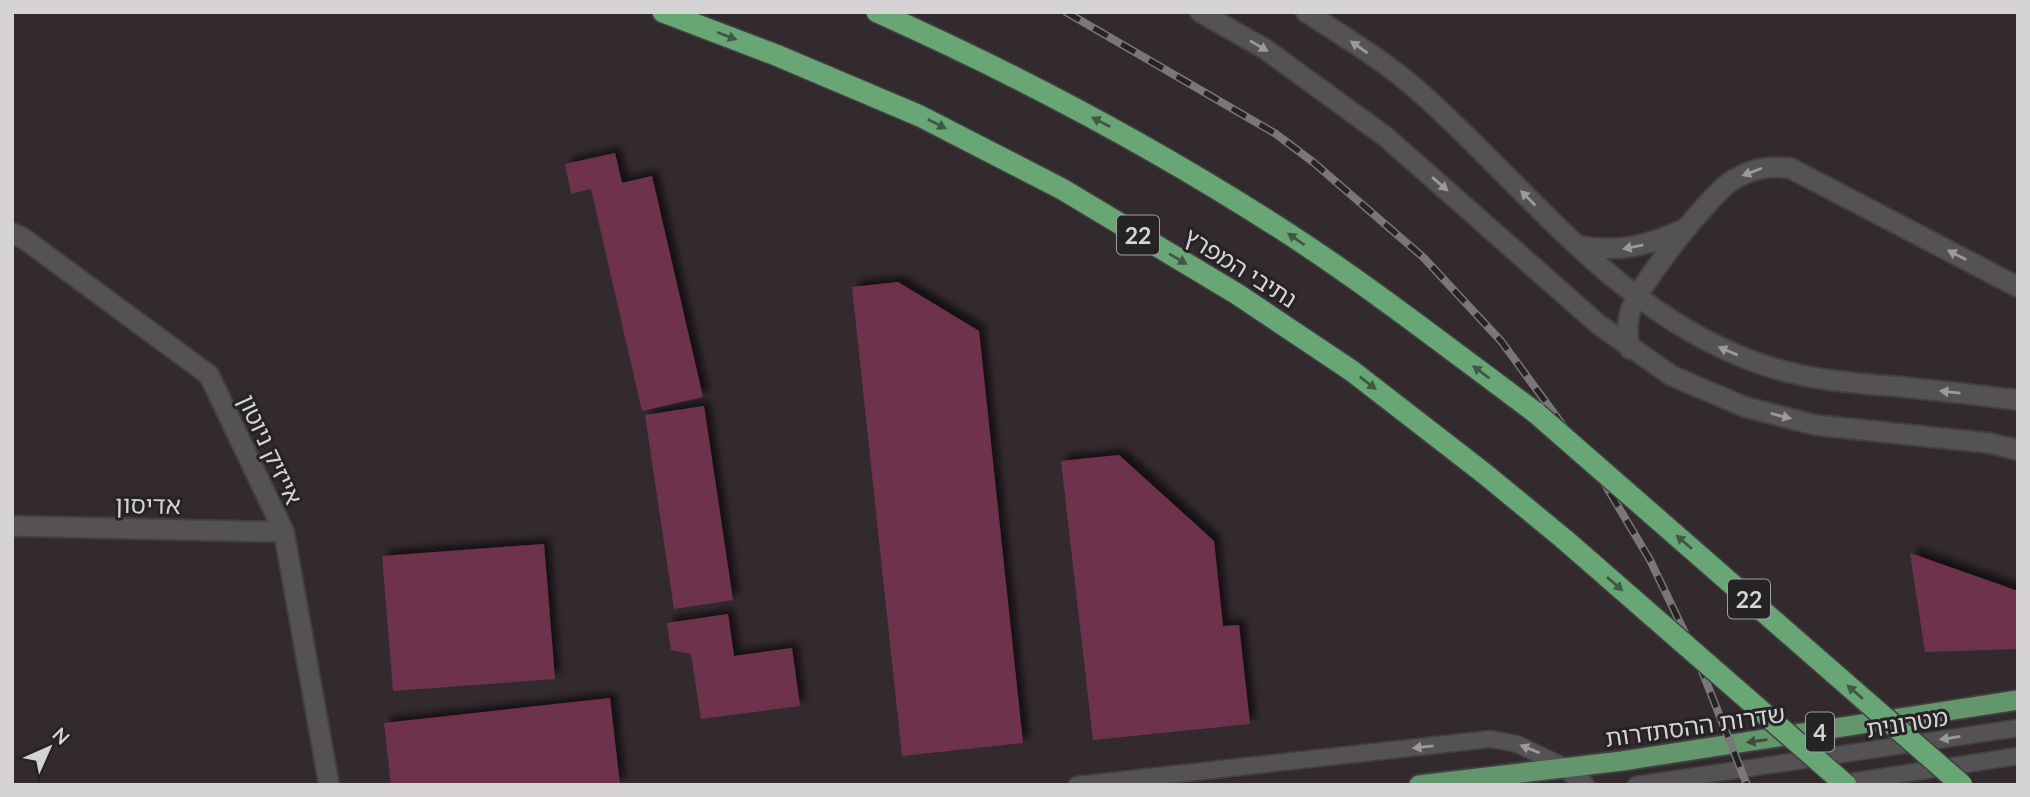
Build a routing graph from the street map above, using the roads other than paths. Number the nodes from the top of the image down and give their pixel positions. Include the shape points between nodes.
1 (663, 12) edge
2 (877, 12) edge
3 (1200, 12) edge
4 (1306, 12) edge
5 (1687, 228) junction
6 (12, 233) edge
7 (1576, 246) junction
8 (2018, 287) edge
9 (1636, 298) junction
10 (1630, 349) junction
11 (2018, 400) edge
12 (2018, 450) edge
13 (12, 526) edge
14 (284, 532) junction
15 (2018, 701) edge
16 (2018, 728) edge
17 (2018, 756) edge
18 (1567, 768) junction
19 (329, 785) edge
20 (1077, 785) edge
21 (1419, 785) edge
22 (1584, 785) edge
23 (1636, 785) edge
24 (1831, 785) edge
25 (1846, 785) edge
26 (1962, 785) edge

1 -> 25 highway, נתיבי המפרץ / 22, bridge via 920,116 1062,189 1237,294 1352,370 1485,474
26 -> 2 highway, נתיבי המפרץ / 22, bridge via 1536,413 1403,314 1291,236 1153,150 952,45
3 -> 10 street via 1265,49 1386,136
7 -> 4 street via 1422,94
5 -> 7 street via 1633,248
8 -> 5 street via 1790,168 1768,166 1730,181
5 - 9 street
6 - 14 street, אייזיק ניוטון via 209,375
7 - 9 street
9 - 10 street via 1628,328
11 -> 9 street via 1822,380 1759,364 1723,350
10 -> 12 street via 1672,376 1745,407 1815,425
13 - 14 street, אדיסון
14 - 19 street, אייזיק ניוטון
15 -> 18 highway, שדרות ההסתדרות / 4
16 -> 23 lane, מטרונית
17 - 24 lane, מטרונית
18 -> 20 lane via 1517,744 1491,739
18 - 21 highway, שדרות ההסתדרות / 4
18 - 22 street

